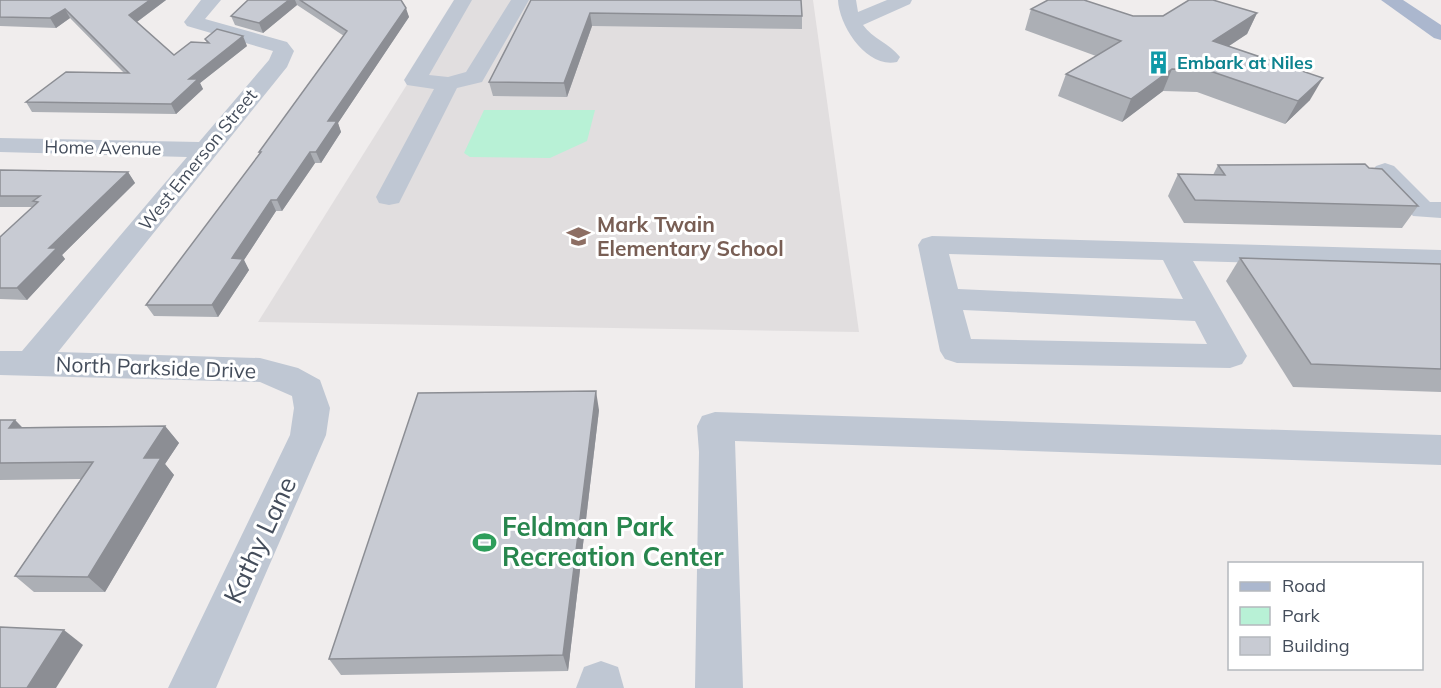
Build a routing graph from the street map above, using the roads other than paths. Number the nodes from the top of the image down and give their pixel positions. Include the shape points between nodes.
1 (212, 0) edge
2 (463, 0) edge
3 (520, 0) edge
4 (847, 0) edge
5 (903, 0) edge
6 (1390, 0) edge
7 (852, 22) junction
8 (1432, 22) edge
9 (1441, 34) edge
10 (889, 57) dead end
11 (448, 84) junction
12 (0, 145) edge
13 (207, 150) junction
14 (1385, 171) edge
15 (389, 197) dead end
16 (1441, 210) edge
17 (1173, 252) junction
18 (1441, 259) edge
19 (945, 299) junction
20 (1205, 311) junction
21 (15, 363) edge
22 (308, 389) joint
23 (1441, 450) edge
24 (192, 688) edge
25 (719, 688) edge

1 - 13 street, West Emerson Street via 194,22 269,42 284,51
2 - 11 street via 415,80
3 - 11 street via 474,77
4 - 7 street via 846,17
5 - 7 street
6 - 8 main road
7 - 10 street via 863,42
8 - 9 main road
11 - 15 street
12 - 13 street, Home Avenue
13 - 21 street, West Emerson Street
14 - 16 street via 1423,210
17 - 18 street
17 - 19 street via 932,245
17 - 20 street
19 - 20 street
19 - 20 street via 957,351 1230,356
21 - 22 street, North Parkside Drive via 260,370 286,377
22 - 24 street, Kathy Lane via 312,408 308,435
23 - 25 street via 715,426

